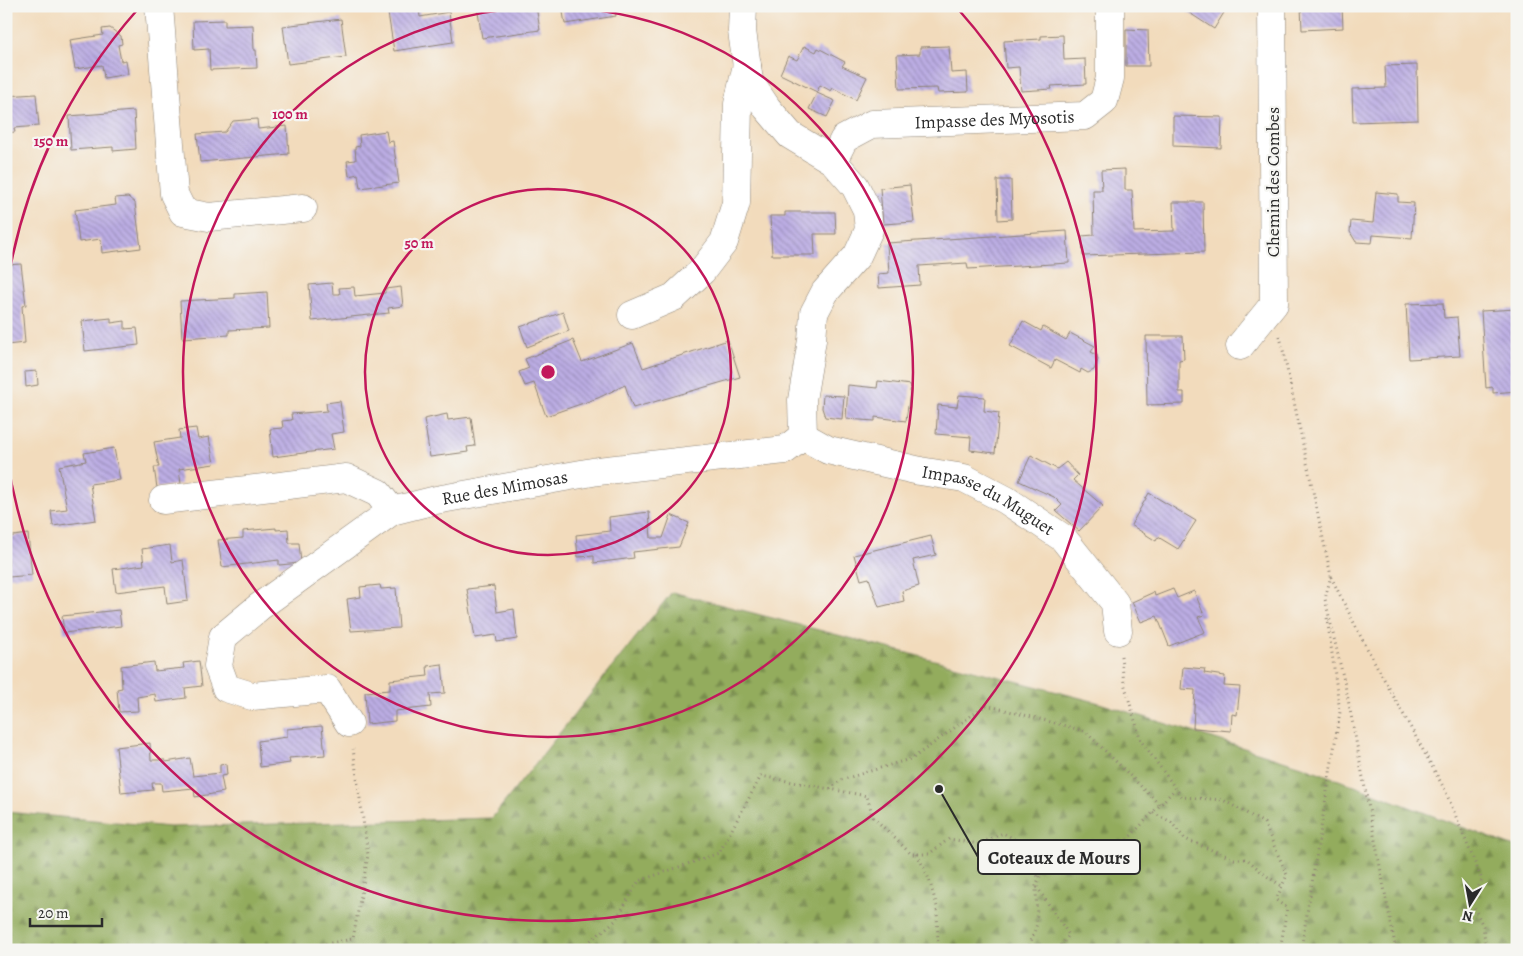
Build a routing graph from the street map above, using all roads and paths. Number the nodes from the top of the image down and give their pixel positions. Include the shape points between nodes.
1 (159, 6) edge
2 (743, 6) edge
3 (1110, 6) edge
4 (1272, 6) edge
5 (747, 64) junction
6 (833, 161) junction
7 (303, 208) dead end
8 (1274, 304) junction
9 (632, 315) dead end
10 (1240, 346) dead end
11 (803, 436) junction
12 (164, 500) dead end
13 (392, 511) junction
14 (1330, 576) junction
15 (1325, 599) junction
16 (1118, 631) dead end
17 (1124, 683) dead end
18 (349, 723) joint
19 (830, 789) junction
20 (1175, 789) junction
21 (1160, 805) junction
22 (1153, 813) junction
23 (916, 854) junction
24 (1039, 879) junction
25 (1036, 886) junction
26 (1282, 886) junction
27 (291, 950) edge
28 (579, 950) edge
29 (807, 950) edge
30 (854, 950) edge
31 (938, 950) edge
32 (1028, 950) edge
33 (1058, 950) edge
34 (1280, 950) edge
35 (1302, 950) edge
36 (1396, 950) edge
37 (1486, 950) edge

1 - 7 street via 174,194 183,212 209,217
2 - 5 street via 742,31
3 - 6 street, Impasse des Myosotis via 1110,78 1104,102 1085,116 872,124 844,140
4 - 8 street, Chemin des Combes
5 - 6 street via 749,81 778,122 790,135
5 - 9 street via 738,104 736,203 724,242 702,271 674,297
6 - 11 street via 855,186 867,210 869,230 857,256 825,292 814,313 802,400
8 - 10 street
8 - 14 path
11 - 13 street, Rue des Mimosas via 785,450 598,471
11 - 16 street, Impasse du Muguet via 828,450 964,478 1006,500 1063,538 1115,603
12 - 13 street via 346,478 378,493
13 - 18 street, Rue des Mimosas via 259,607 224,637 218,666 226,688 252,696 327,689
14 - 15 path
14 - 37 path via 1445,790 1482,880 1471,901 1482,926
15 - 35 path via 1340,712
15 - 36 path via 1348,694
17 - 20 path via 1141,741
18 - 27 path via 368,855 353,939
19 - 21 path via 841,780 913,758 986,705 1085,731
19 - 23 path via 867,796 873,817 911,854
19 - 28 path via 761,776 718,853 639,881 615,920
20 - 21 path
20 - 26 path via 1182,797 1223,800 1264,823 1287,875
21 - 22 path
22 - 24 path via 1126,841 1105,850 1049,855
22 - 26 path via 1171,822 1184,839 1234,858 1247,859
23 - 24 path via 929,854 949,840 979,844 1003,833 1023,844
23 - 31 path via 929,879 937,908
24 - 25 path
25 - 32 path via 1037,924
25 - 33 path via 1070,935
26 - 34 path via 1276,900 1286,908
29 - 30 path via 821,946 848,946

